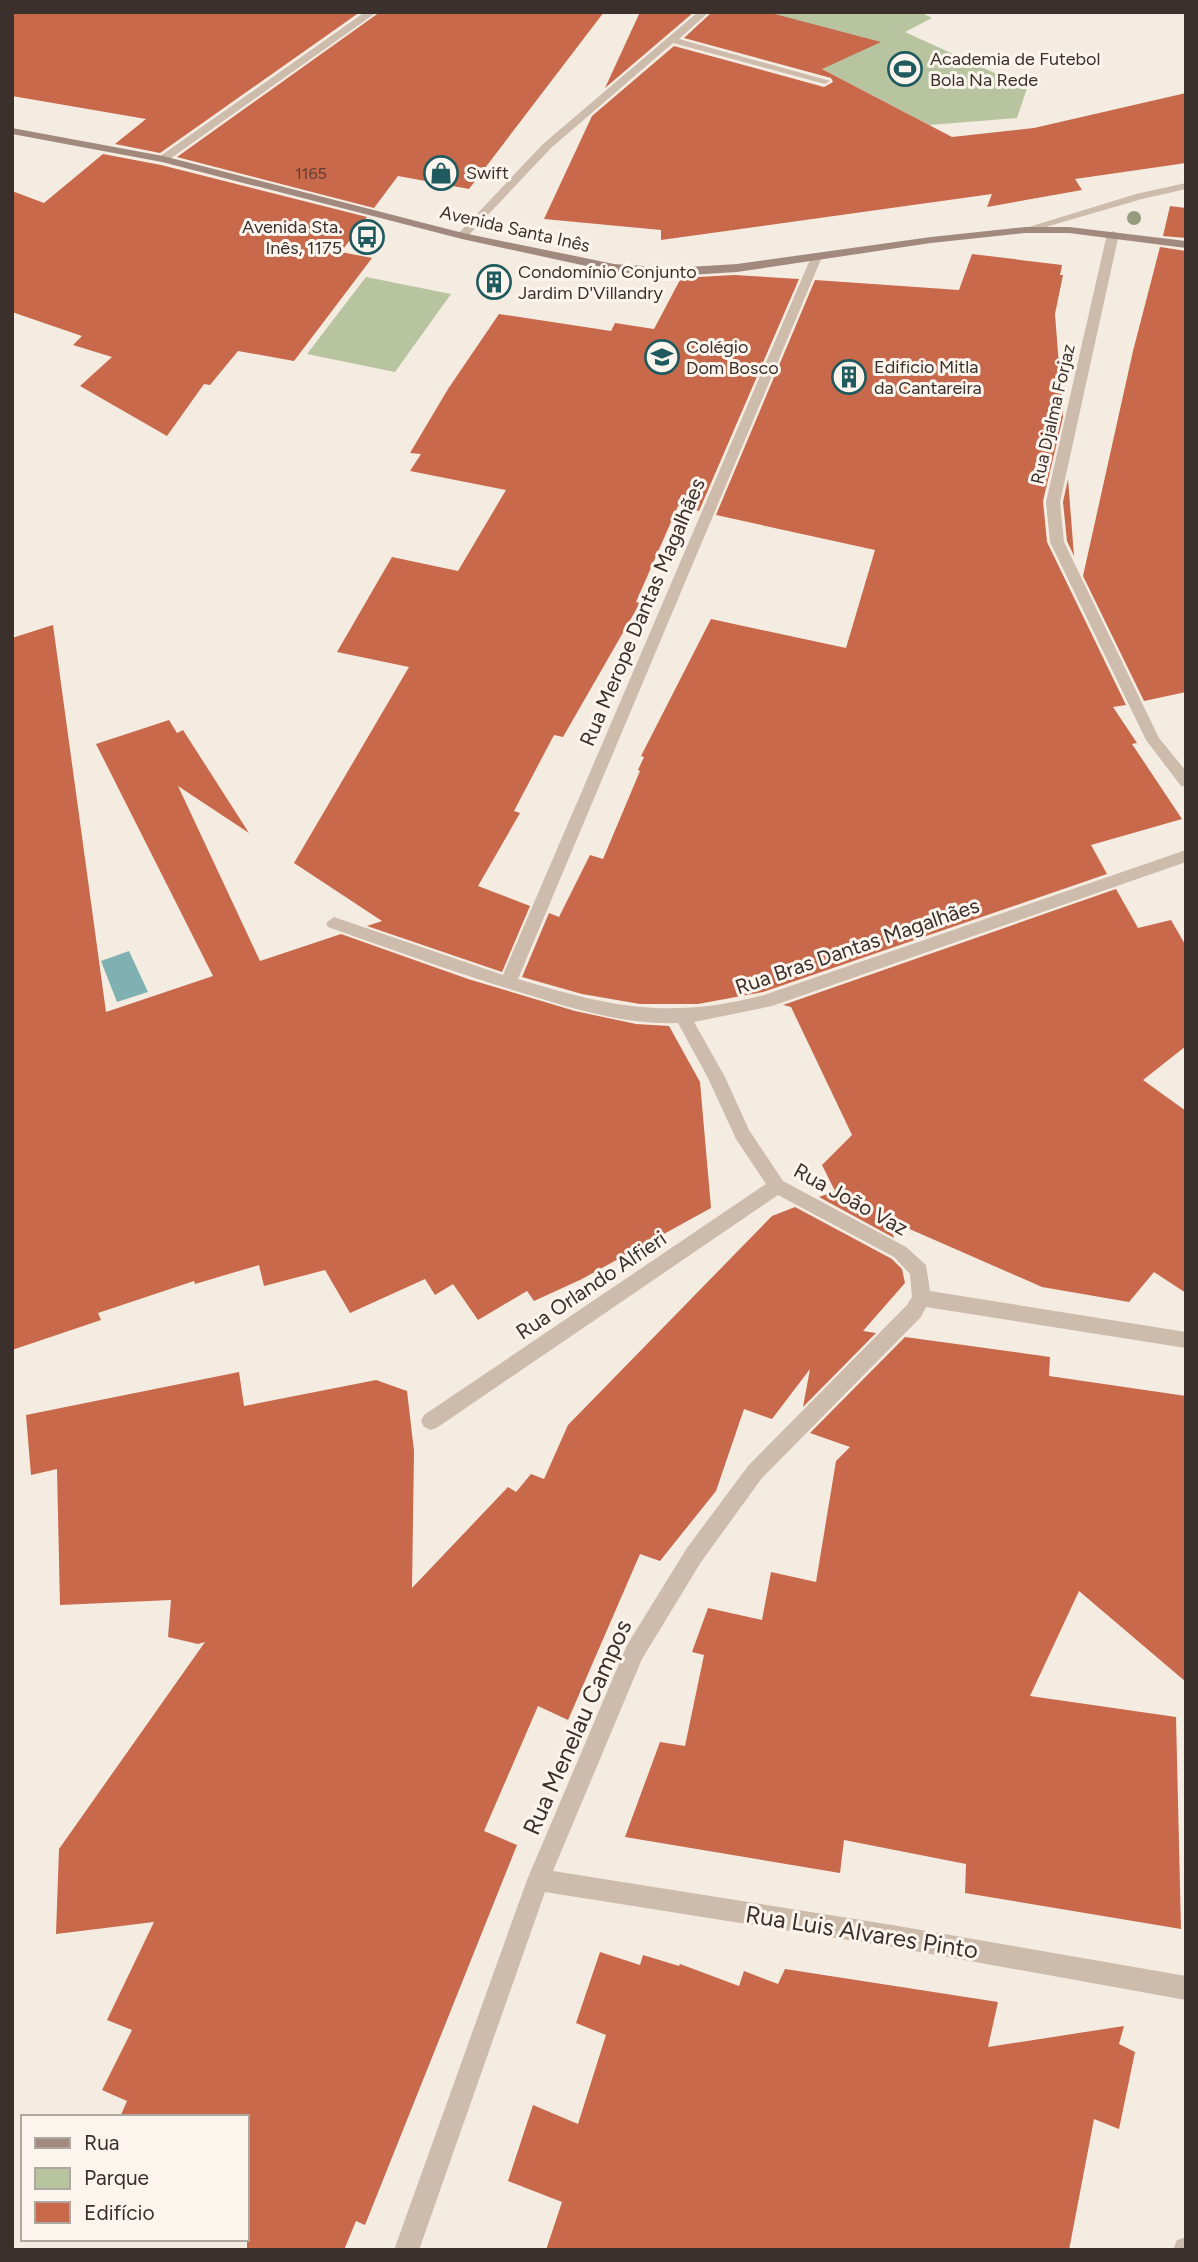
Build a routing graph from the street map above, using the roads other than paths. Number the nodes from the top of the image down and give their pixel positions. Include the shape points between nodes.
1 (372, 12) edge
2 (704, 12) edge
3 (672, 40) junction
4 (825, 81) dead end
5 (12, 131) edge
6 (163, 159) junction
7 (1186, 186) edge
8 (1025, 230) junction
9 (1113, 234) junction
10 (462, 236) junction
11 (1186, 245) edge
12 (816, 257) junction
13 (1186, 782) edge
14 (1186, 856) edge
15 (334, 923) dead end
16 (508, 983) junction
17 (682, 1017) junction
18 (777, 1186) junction
19 (921, 1298) junction
20 (1186, 1340) edge
21 (431, 1421) dead end
22 (538, 1880) junction
23 (1186, 1988) edge
24 (406, 2250) edge

1 - 6 street
2 - 3 street
3 - 4 street
3 - 10 street via 547,146
5 - 6 main road, Avenida Santa Inês
6 - 10 main road, Avenida Santa Inês
7 - 8 street
8 - 9 main road, Avenida Santa Inês
8 - 12 main road, Avenida Santa Inês
9 - 11 main road, Avenida Santa Inês
9 - 13 street, Rua Djalma Forjaz via 1053,502 1057,542 1153,740
10 - 12 main road, Avenida Santa Inês via 571,261 672,272
12 - 16 street, Rua Merope Dantas Magalhães
14 - 17 street, Rua Bras Dantas Magalhães via 766,1001
15 - 16 street, Rua Bras Dantas Magalhães
16 - 17 street, Rua Bras Dantas Magalhães via 635,1015
17 - 18 street, Rua João Vaz via 742,1134
18 - 19 street, Rua João Vaz via 900,1252 919,1271
18 - 21 street, Rua Orlando Alfieri
19 - 20 street
19 - 22 street, Rua Menelau Campos via 914,1311 755,1472 694,1555 634,1652
22 - 23 street, Rua Luis Alvares Pinto
22 - 24 street, Rua Menelau Campos

